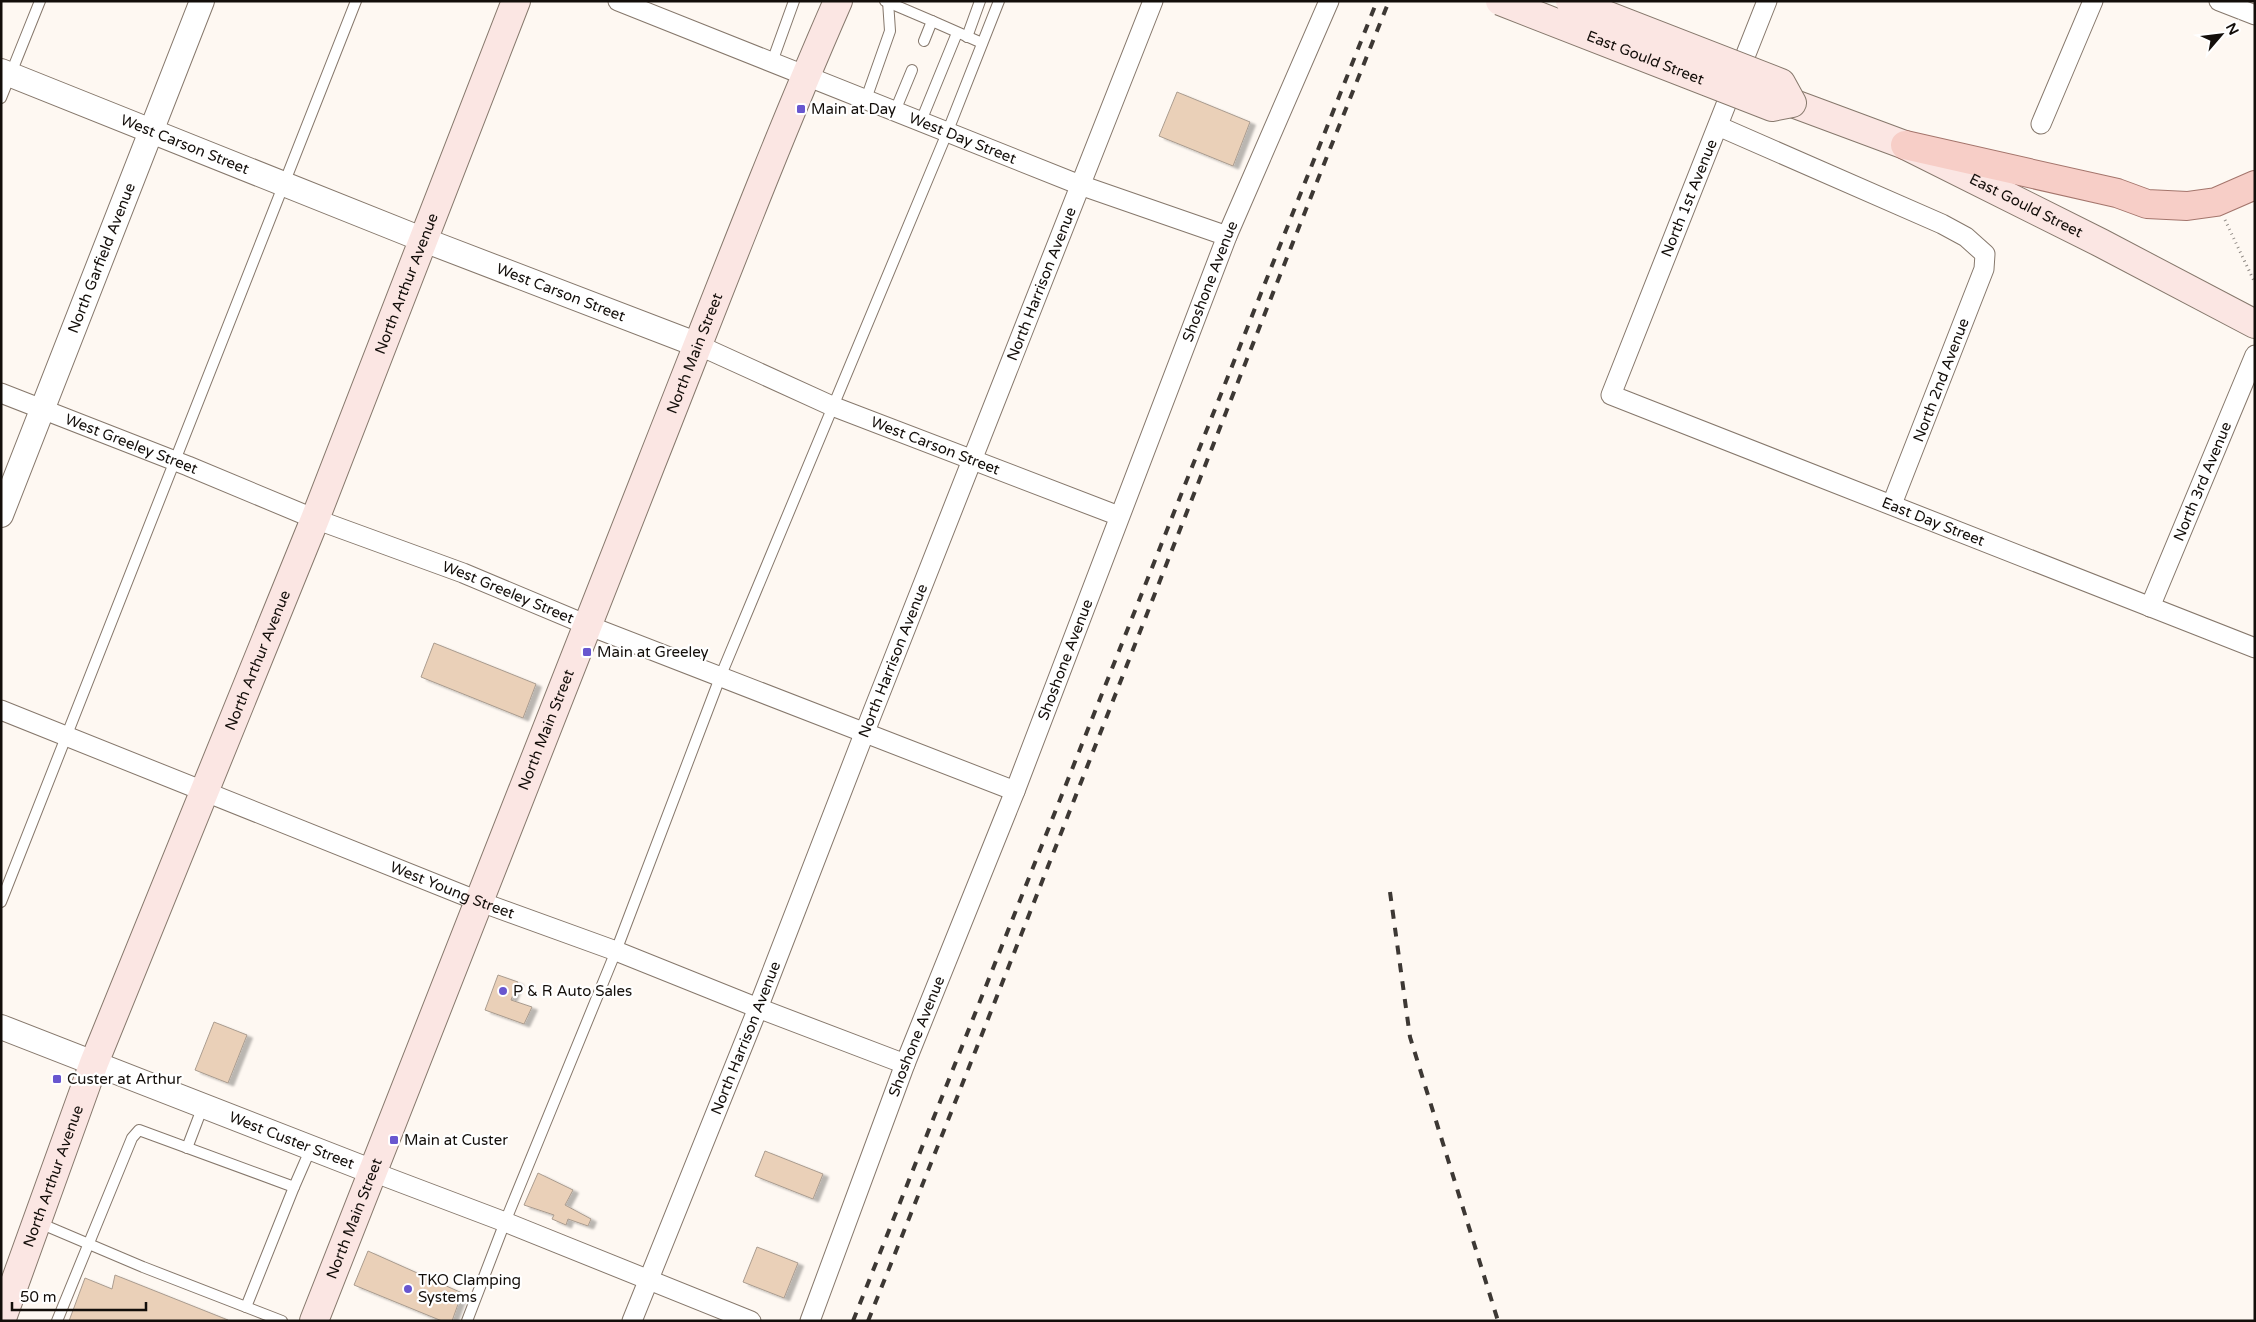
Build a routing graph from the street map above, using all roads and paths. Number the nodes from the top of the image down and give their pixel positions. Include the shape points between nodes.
1 (40, 1) edge
2 (202, 1) edge
3 (356, 1) edge
4 (516, 1) edge
5 (618, 1) edge
6 (794, 1) edge
7 (980, 1) edge
8 (998, 1) edge
9 (1153, 1) edge
10 (1329, 1) edge
11 (1500, 1) edge
12 (1570, 1) edge
13 (1767, 1) edge
14 (2093, 1) edge
15 (2219, 1) edge
16 (887, 2) edge
17 (832, 3) edge
18 (652, 8) edge
19 (2255, 15) edge
20 (932, 22) junction
21 (957, 33) junction
22 (967, 37) junction
23 (924, 41) dead end
24 (982, 43) junction
25 (772, 62) junction
26 (912, 70) dead end
27 (6, 73) edge
28 (805, 75) junction
29 (1, 98) edge
30 (866, 99) junction
31 (1792, 103) junction
32 (895, 111) junction
33 (921, 121) junction
34 (2041, 124) dead end
35 (1718, 126) junction
36 (151, 131) junction
37 (947, 133) junction
38 (1905, 144) junction
39 (284, 184) junction
40 (1080, 185) junction
41 (2255, 185) edge
42 (2223, 215) dead end
43 (1228, 236) junction
44 (424, 240) junction
45 (2255, 283) edge
46 (2255, 324) edge
47 (698, 345) junction
48 (2255, 355) edge
49 (1, 393) edge
50 (1611, 395) joint
51 (832, 406) junction
52 (42, 410) junction
53 (973, 460) junction
54 (175, 461) junction
55 (1892, 504) junction
56 (1, 514) edge
57 (1119, 516) junction
58 (314, 519) junction
59 (2150, 607) junction
60 (587, 624) junction
61 (2255, 648) edge
62 (721, 675) junction
63 (1, 710) edge
64 (864, 734) junction
65 (67, 737) junction
66 (205, 791) junction
67 (1015, 791) junction
68 (478, 901) junction
69 (1, 902) edge
70 (616, 951) junction
71 (758, 1008) junction
72 (1, 1027) edge
73 (94, 1063) junction
74 (905, 1064) junction
75 (203, 1106) junction
76 (187, 1148) junction
77 (311, 1148) junction
78 (372, 1172) junction
79 (294, 1187) junction
80 (37, 1222) junction
81 (505, 1222) junction
82 (88, 1243) junction
83 (649, 1281) junction
84 (246, 1307) junction
85 (267, 1318) edge
86 (1, 1321) edge
87 (57, 1321) edge
88 (282, 1321) edge
89 (314, 1321) edge
90 (467, 1321) edge
91 (632, 1321) edge
92 (751, 1321) edge
93 (810, 1321) edge

1 - 27 lane
2 - 36 street, North Garfield Avenue
3 - 39 lane
4 - 44 main road, North Arthur Avenue
5 - 18 street, West Day Street
6 - 25 lane
7 - 22 lane
8 - 24 lane
9 - 40 street, North Harrison Avenue
10 - 43 street, Shoshone Avenue
11 - 31 main road, East Gould Street, bridge via 1772,107
12 - 31 main road, East Gould Street, bridge via 1781,83
13 - 35 street, North 1st Avenue
14 - 34 street
15 - 19 street
16 - 20 lane
16 - 30 lane via 890,31
17 - 28 main road, North Main Street
18 - 25 street, West Day Street
20 - 21 lane
20 - 23 lane
21 - 22 lane
21 - 33 lane
22 - 24 lane
24 - 37 lane
25 - 28 street, West Day Street
26 - 32 lane
27 - 29 lane
27 - 36 street, West Carson Street
28 - 30 street, West Day Street
28 - 47 main road, North Main Street
30 - 32 street, West Day Street
31 - 38 main road, East Gould Street
32 - 33 street, West Day Street
33 - 37 street, West Day Street
35 - 50 street, North 1st Avenue
35 - 55 street, North 2nd Avenue via 1942,224 1966,237 1985,254 1984,269
36 - 39 street, West Carson Street
36 - 52 street, North Garfield Avenue
37 - 40 street, West Day Street
37 - 51 lane
38 - 41 main road via 2147,204 2187,206 2216,202
38 - 46 main road, East Gould Street
39 - 44 street, West Carson Street
39 - 54 lane
40 - 43 street, West Day Street
40 - 53 street, North Harrison Avenue
42 - 45 path
43 - 57 street, Shoshone Avenue
44 - 47 street, West Carson Street
44 - 58 main road, North Arthur Avenue
47 - 51 street, West Carson Street
47 - 60 main road, North Main Street
48 - 59 street, North 3rd Avenue
49 - 52 street, West Greeley Street
50 - 55 street, East Day Street
51 - 53 street, West Carson Street
51 - 62 lane
52 - 54 street, West Greeley Street
52 - 56 street, North Garfield Avenue
53 - 57 street, West Carson Street
53 - 64 street, North Harrison Avenue
54 - 58 street, West Greeley Street
54 - 65 lane
55 - 59 street, East Day Street
57 - 67 street, Shoshone Avenue
58 - 60 street, West Greeley Street via 463,573
58 - 66 main road, North Arthur Avenue
59 - 61 street, East Day Street
60 - 62 street, West Greeley Street
60 - 68 main road, North Main Street
62 - 64 street, West Greeley Street
62 - 70 lane
63 - 65 street, West Young Street
64 - 67 street, West Greeley Street
64 - 71 street, North Harrison Avenue
65 - 66 street, West Young Street
65 - 69 lane
66 - 68 street, West Young Street
66 - 73 main road, North Arthur Avenue
67 - 74 street, Shoshone Avenue
68 - 70 street, West Young Street
68 - 78 main road, North Main Street
70 - 71 street, West Young Street
70 - 81 lane
71 - 74 street, West Young Street
71 - 83 street, North Harrison Avenue
72 - 73 street, West Custer Street
73 - 75 street, West Custer Street
73 - 80 main road, North Arthur Avenue
74 - 93 street, Shoshone Avenue
75 - 76 lane
75 - 77 street, West Custer Street
76 - 79 lane
76 - 82 lane via 139,1130 132,1138
77 - 78 street, West Custer Street
77 - 79 lane
78 - 81 street, West Custer Street
78 - 89 main road, North Main Street
79 - 84 lane
80 - 82 lane
80 - 86 main road, North Arthur Avenue
81 - 83 street, West Custer Street
81 - 90 lane
82 - 84 lane
82 - 87 lane
83 - 91 street, North Harrison Avenue
83 - 92 street, West Custer Street
84 - 85 lane
85 - 88 lane

